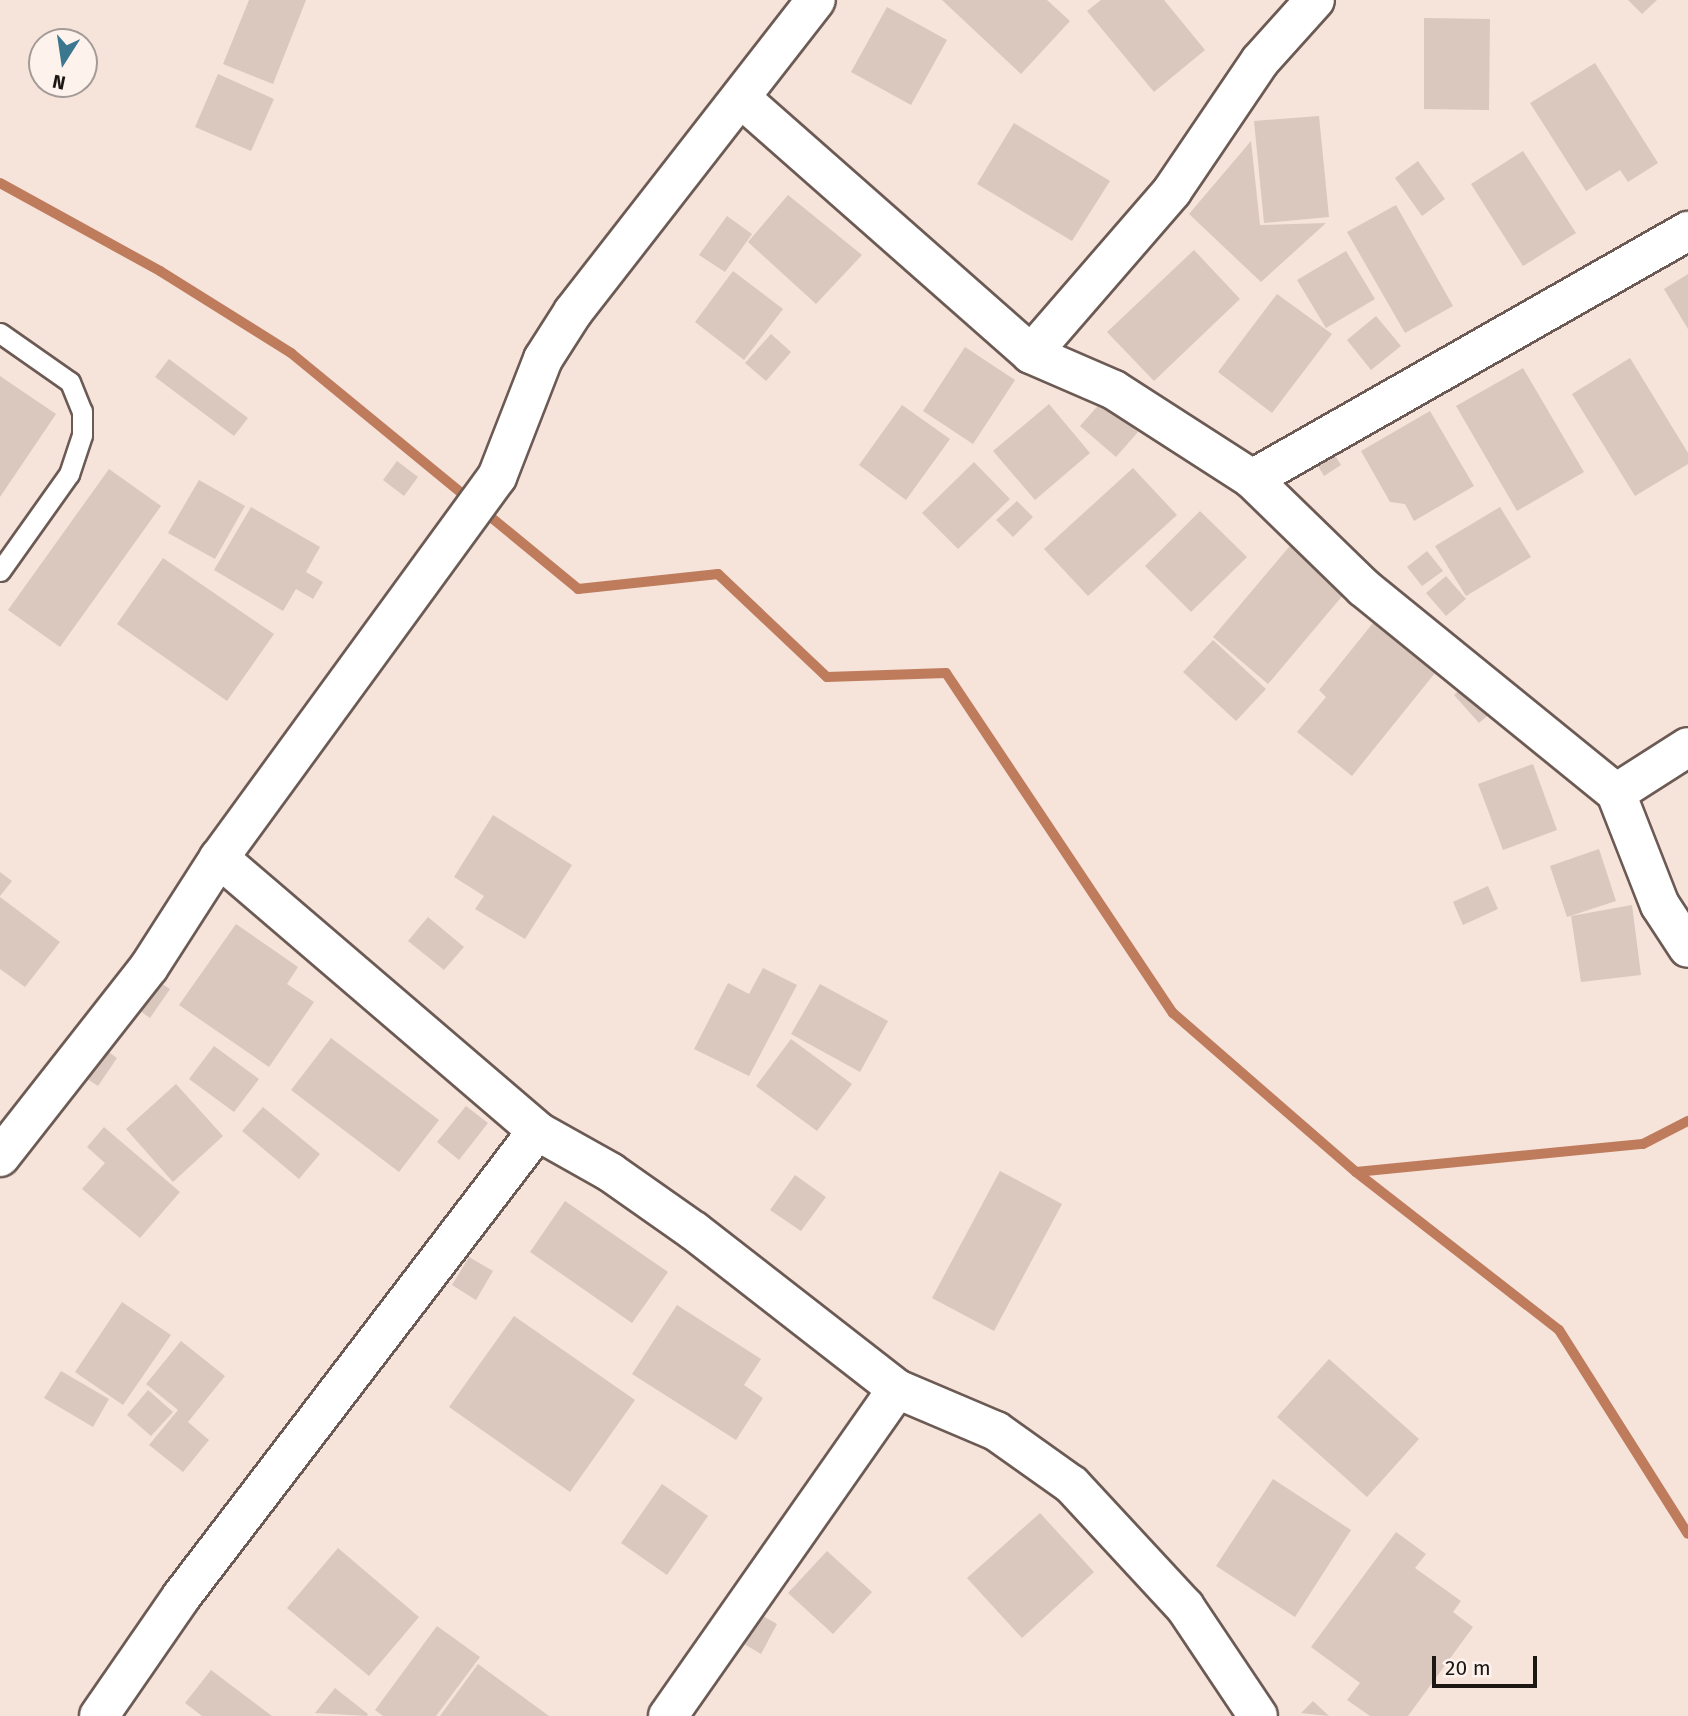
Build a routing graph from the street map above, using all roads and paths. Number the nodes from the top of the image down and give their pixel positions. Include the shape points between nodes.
1 (816, 0) edge
2 (1315, 0) edge
3 (742, 99) junction
4 (1688, 231) edge
5 (0, 333) edge
6 (1031, 354) junction
7 (1252, 479) junction
8 (0, 571) edge
9 (1688, 747) edge
10 (1616, 793) junction
11 (219, 858) junction
12 (1688, 948) edge
13 (537, 1131) junction
14 (0, 1157) edge
15 (897, 1389) junction
16 (99, 1716) edge
17 (668, 1716) edge
18 (1258, 1716) edge

1 - 3 street
2 - 6 street via 1260,61 1172,191
3 - 6 street
3 - 11 street via 561,331 520,411 497,477
4 - 7 street
5 - 8 lane via 69,382 82,411 82,435 69,474
6 - 7 street via 1114,390
7 - 10 street via 1363,588
9 - 10 street
10 - 12 street via 1660,905
11 - 13 street
11 - 14 street via 149,967
13 - 15 street via 610,1172 694,1231
13 - 16 street via 181,1597
15 - 17 street
15 - 18 street via 996,1431 1072,1486 1185,1607

